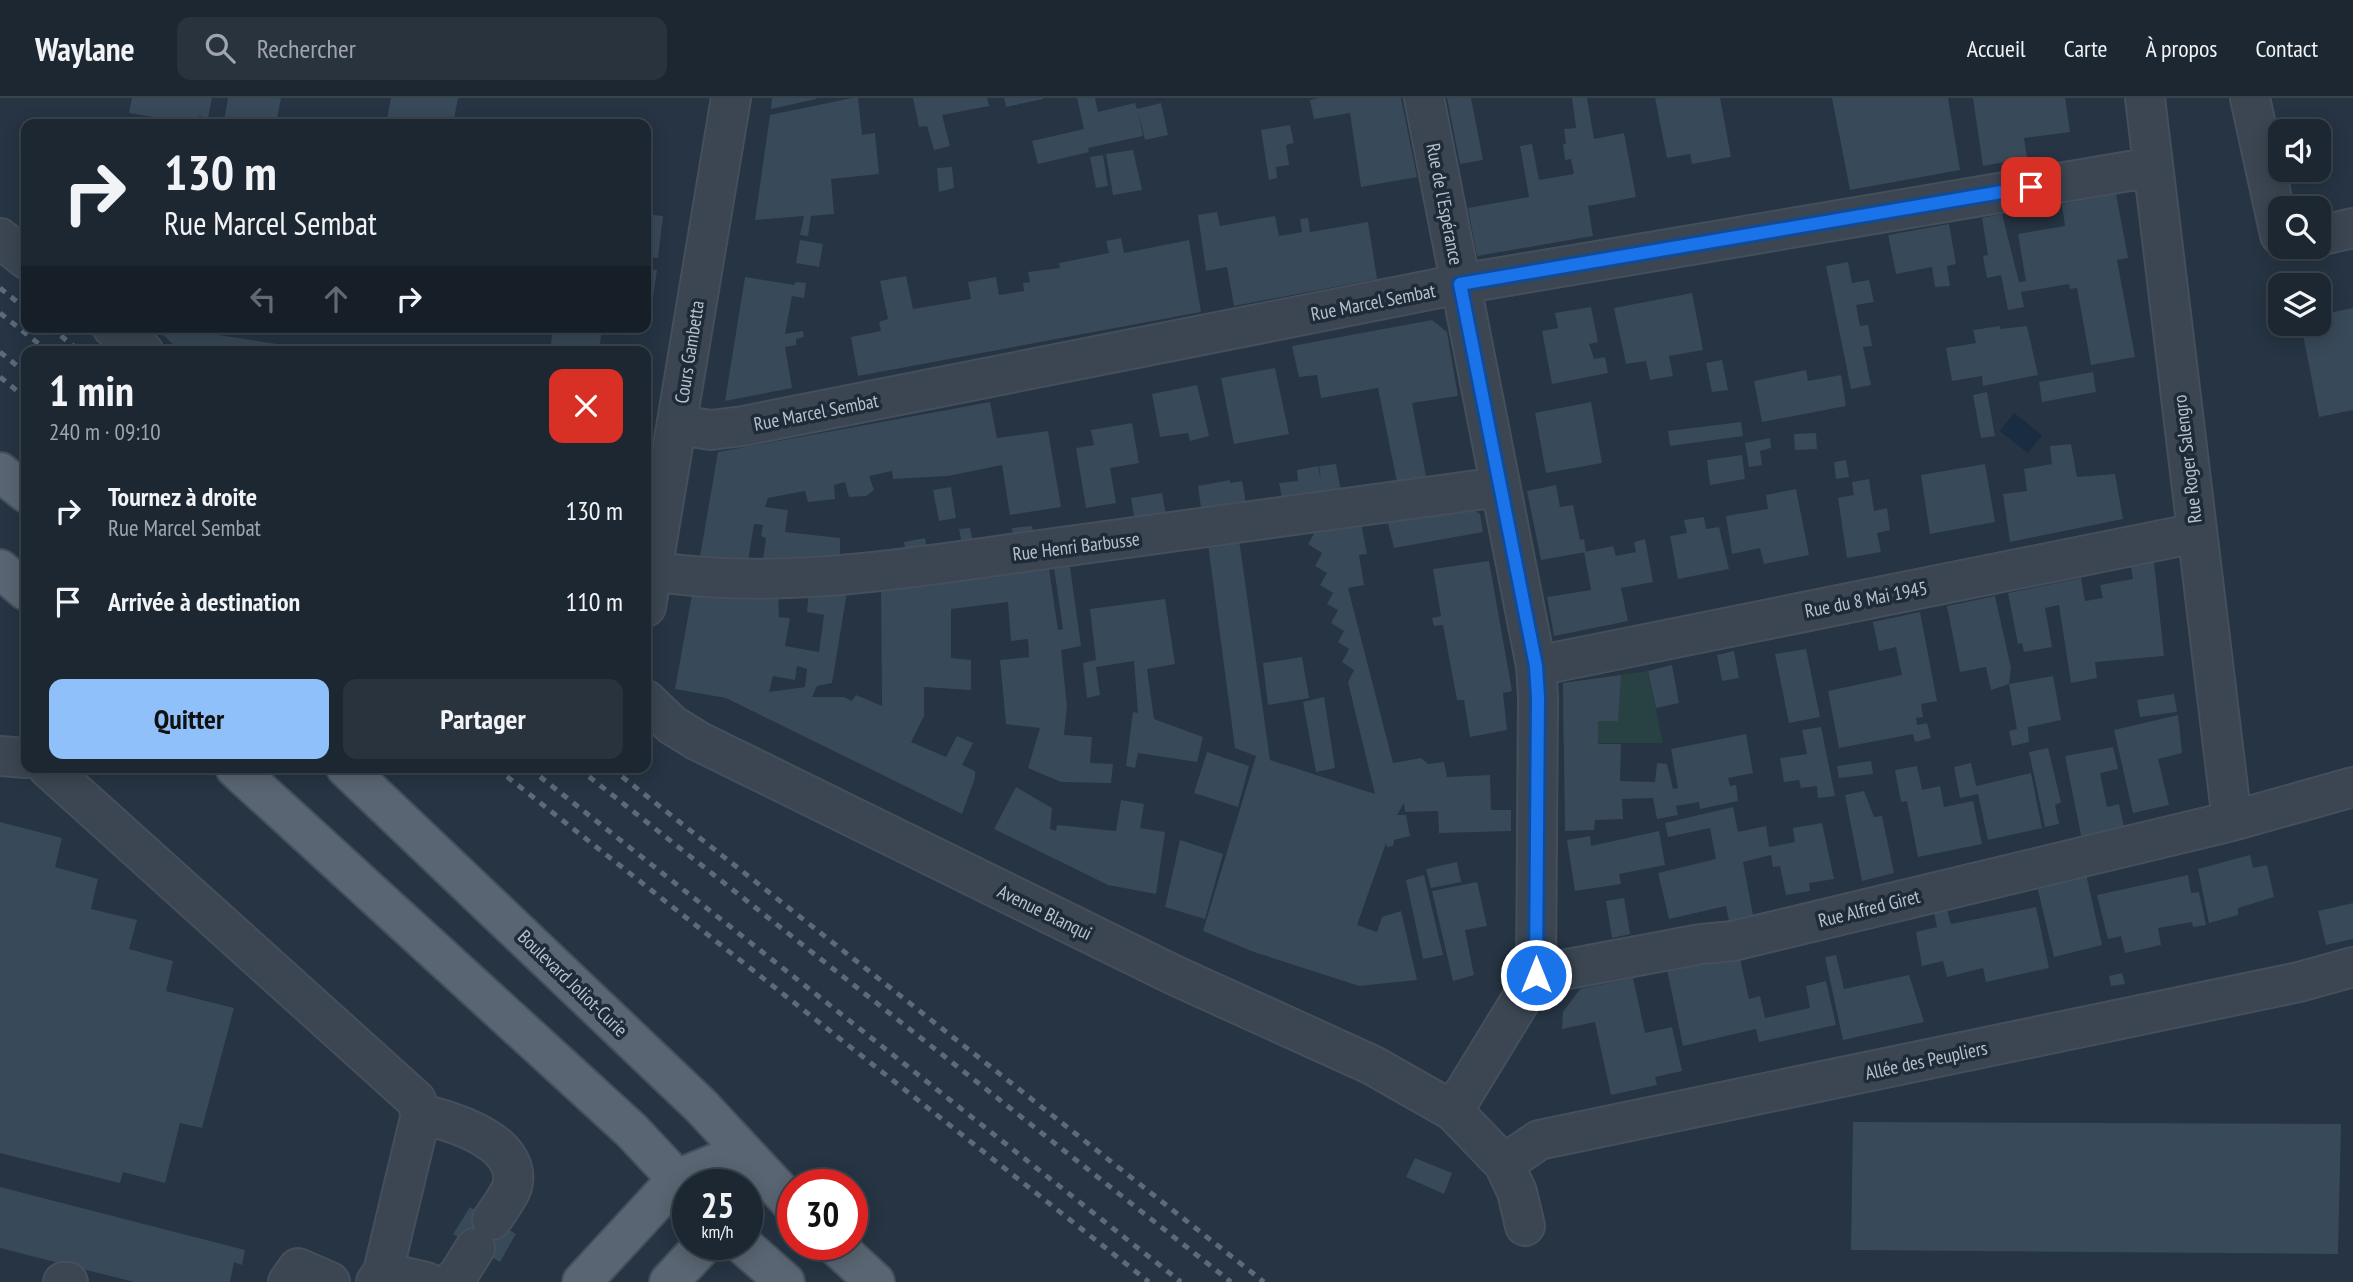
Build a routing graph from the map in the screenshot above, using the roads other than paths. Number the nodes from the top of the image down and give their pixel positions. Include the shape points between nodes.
1 (732, 98) edge
2 (1424, 98) edge
3 (2146, 98) edge
4 (2250, 98) edge
5 (2153, 167) junction
6 (2271, 196) edge
7 (2353, 228) edge
8 (2331, 233) edge
9 (0, 238) edge
10 (21, 255) edge
11 (1460, 284) junction
12 (120, 333) edge
13 (136, 346) edge
14 (677, 425) junction
15 (0, 472) edge
16 (1499, 487) junction
17 (21, 489) edge
18 (2196, 533) junction
19 (0, 569) edge
20 (651, 577) edge
21 (21, 587) edge
22 (651, 588) edge
23 (1536, 666) junction
24 (651, 705) edge
25 (0, 756) edge
26 (21, 758) edge
27 (54, 773) edge
28 (240, 773) edge
29 (351, 773) edge
30 (2353, 788) edge
31 (2232, 821) junction
32 (2353, 967) edge
33 (1536, 975) junction
34 (1453, 1111) junction
35 (421, 1114) junction
36 (1503, 1164) junction
37 (738, 1169) edge
38 (672, 1174) edge
39 (672, 1195) edge
40 (1525, 1226) dead end
41 (689, 1260) edge
42 (760, 1260) edge
43 (851, 1260) edge
44 (379, 1277) edge
45 (63, 1282) edge
46 (68, 1282) edge
47 (288, 1282) edge
48 (330, 1282) edge
49 (426, 1282) edge
50 (450, 1282) edge
51 (582, 1282) edge
52 (669, 1282) edge
53 (785, 1282) edge
54 (875, 1282) edge

1 - 14 street, Cours Gambetta
2 - 11 street, Rue de l'Espérance
3 - 5 street, Rue Roger Salengro
4 - 6 street
5 - 11 street, Rue Marcel Sembat
5 - 18 street, Rue Roger Salengro
7 - 8 street
9 - 10 street
11 - 14 street, Rue Marcel Sembat via 743,426 711,430
11 - 16 street, Rue de l'Espérance
12 - 13 street
14 - 20 street, Cours Gambetta
15 - 17 main road
16 - 22 street, Rue Henri Barbusse via 883,571 803,577 687,576
16 - 23 street, Rue de l'Espérance
18 - 23 street, Rue du 8 Mai 1945
18 - 31 street, Rue Roger Salengro
19 - 21 main road
23 - 33 street, Rue de l'Espérance
24 - 34 street, Avenue Blanqui via 698,741 1174,975 1372,1065
25 - 26 street
27 - 35 street via 366,1052 416,1100
28 - 38 main road via 632,1131
29 - 37 main road, Boulevard Joliot-Curie via 701,1106
30 - 31 street, Rue Alfred Giret
31 - 33 street, Rue Alfred Giret via 1733,942
32 - 36 street, Allée des Peupliers via 1539,1140
33 - 34 street
34 - 36 street, Avenue Blanqui
35 - 44 street
35 - 50 street via 460,1123 490,1142 506,1157 512,1172 512,1187
36 - 40 street, Avenue Blanqui via 1517,1192
39 - 51 main road
41 - 52 main road
42 - 53 main road
43 - 54 main road
44 - 49 street
45 - 46 street
47 - 48 street via 298,1268

